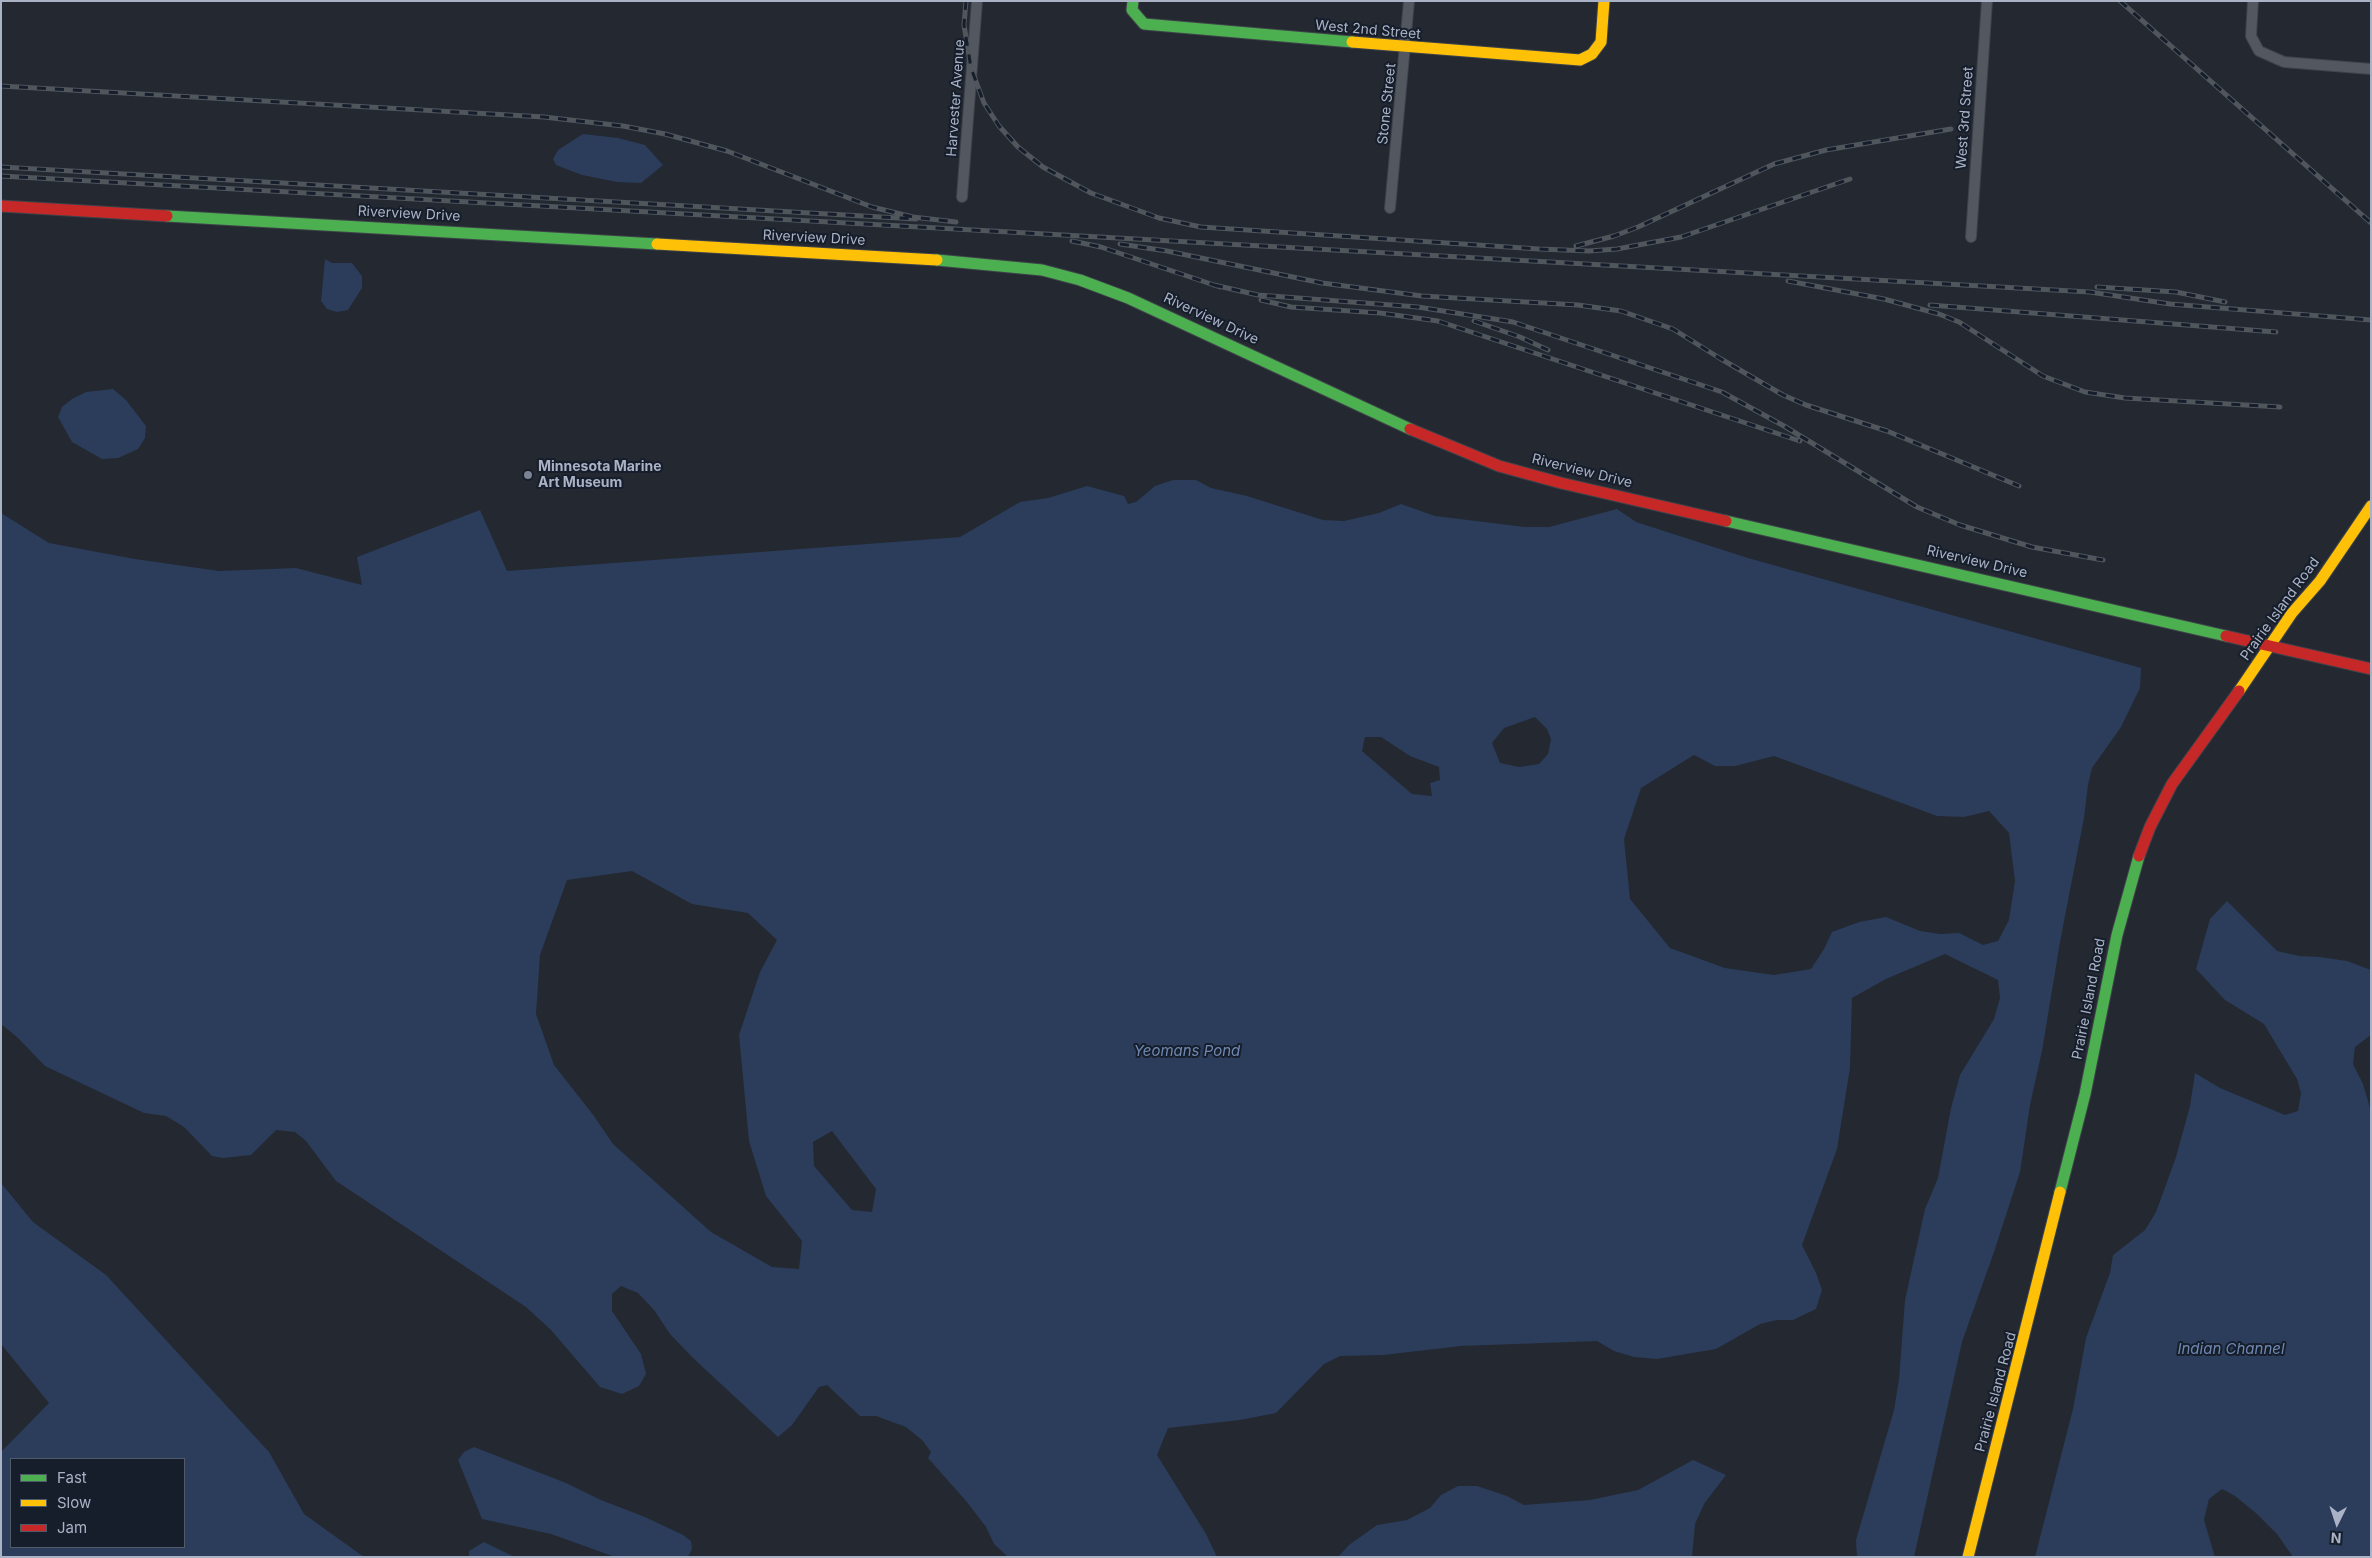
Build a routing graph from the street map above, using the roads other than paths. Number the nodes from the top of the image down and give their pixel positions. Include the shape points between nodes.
1 (977, 1) edge
2 (1409, 1) edge
3 (1604, 1) edge
4 (1987, 1) edge
5 (2253, 1) edge
6 (1133, 6) edge
7 (1406, 48) junction
8 (2371, 69) edge
9 (962, 197) dead end
10 (1, 206) edge
11 (1390, 208) dead end
12 (1971, 237) dead end
13 (2371, 506) edge
14 (2268, 646) junction
15 (2371, 669) edge
16 (1968, 1557) edge

1 - 9 street, Harvester Avenue
2 - 7 street, Stone Street
3 - 7 street, West 2nd Street via 1601,42 1592,54 1580,60
4 - 12 street, West 3rd Street
5 - 8 street via 2251,36 2259,52 2284,62
6 - 7 street, West 2nd Street via 1144,24
7 - 11 street, Stone Street
10 - 14 street, Riverview Drive via 975,262 1042,270 1080,280 1136,302 1411,430 1499,466
13 - 14 street, Prairie Island Road via 2320,582
14 - 15 street, Riverview Drive
14 - 16 street, Prairie Island Road via 2172,784 2134,868 2085,1094

